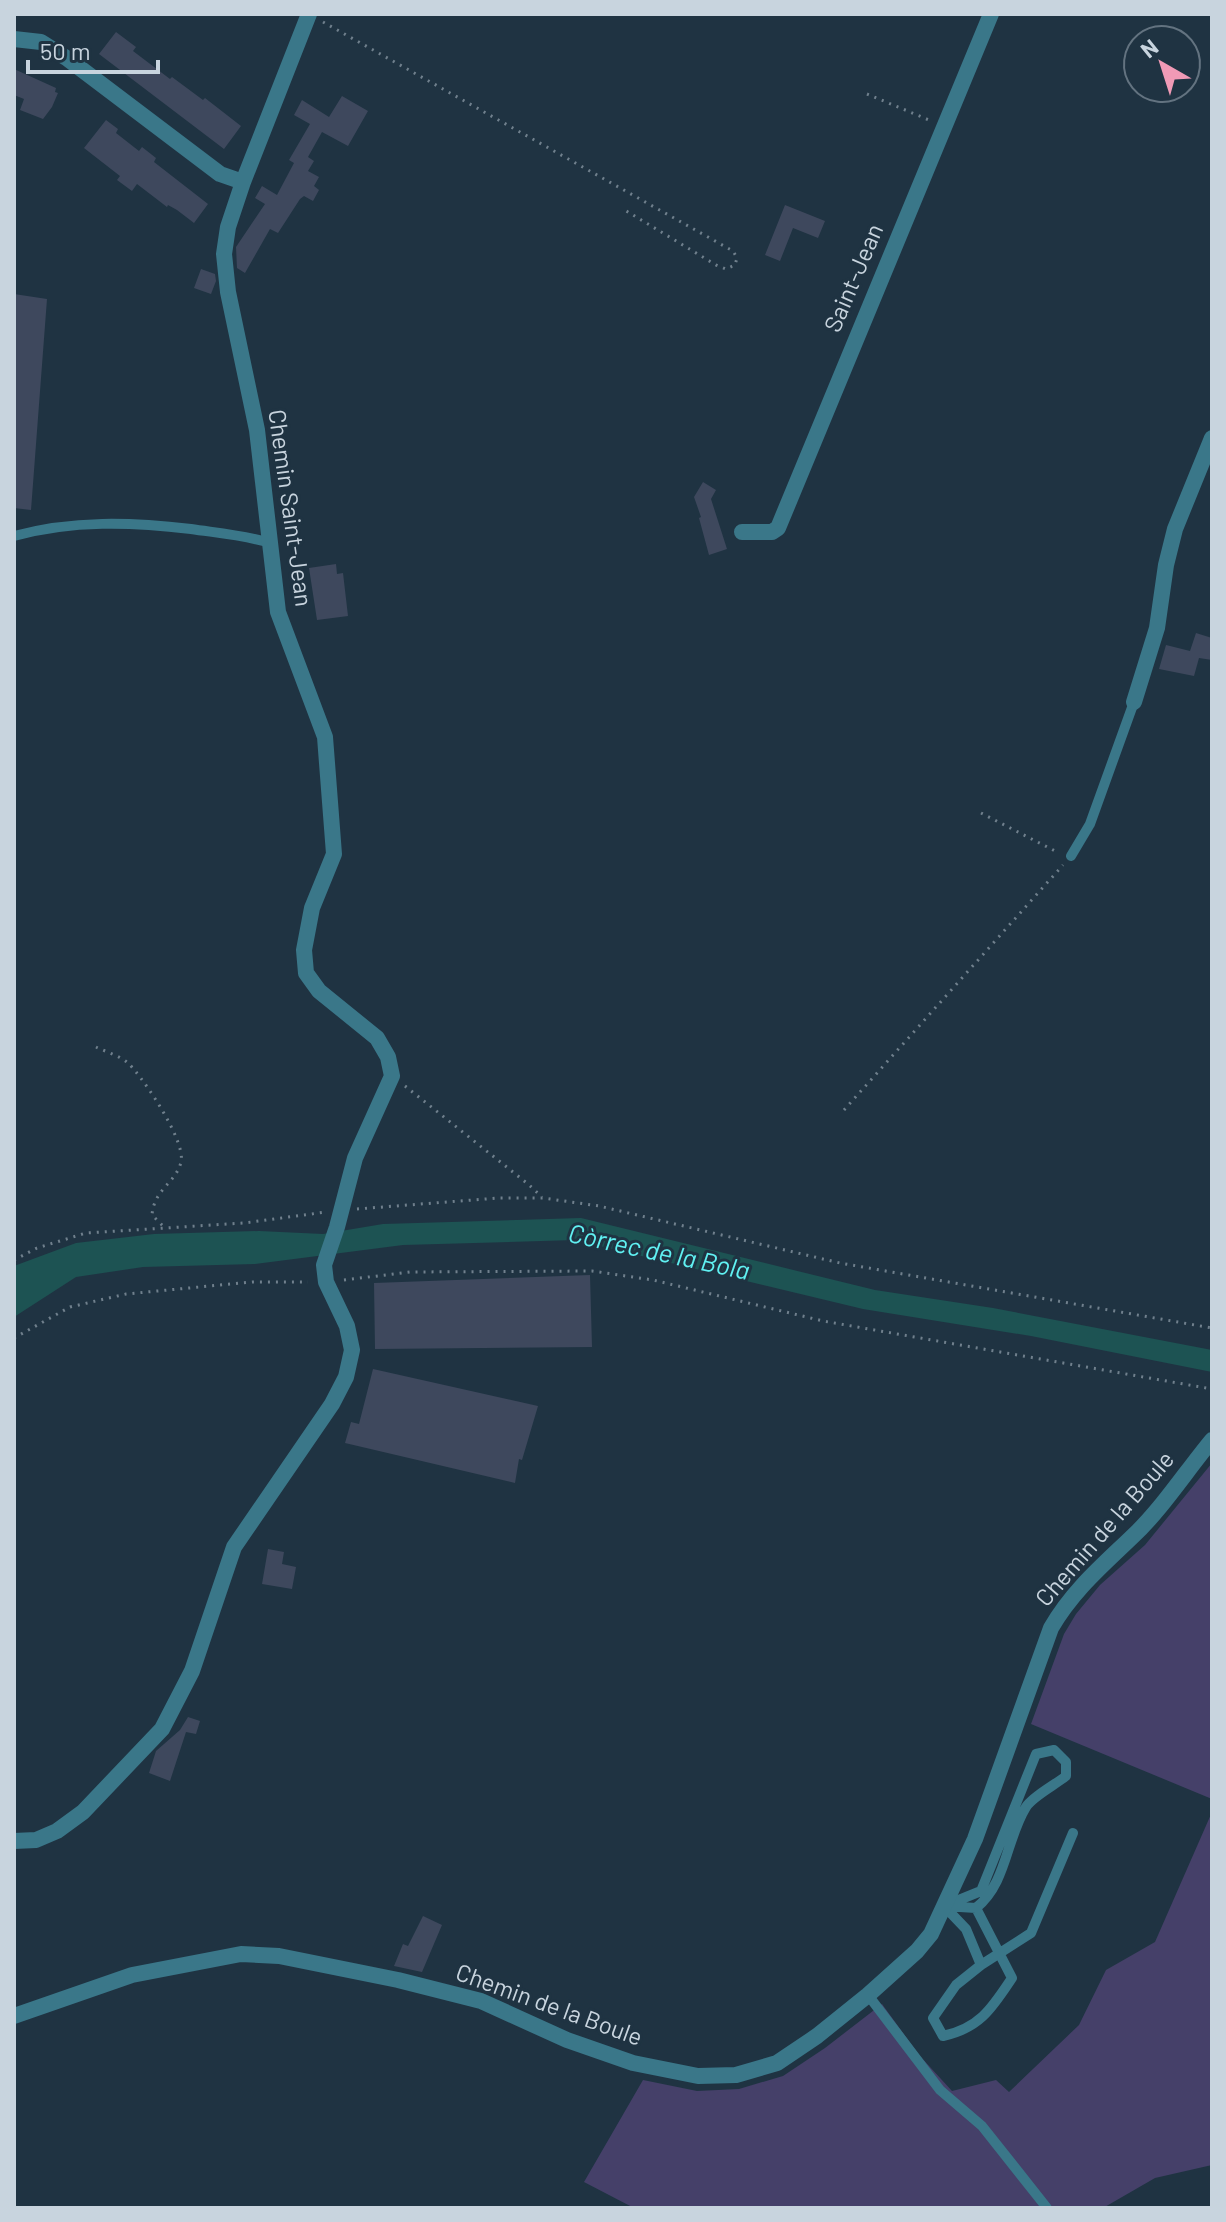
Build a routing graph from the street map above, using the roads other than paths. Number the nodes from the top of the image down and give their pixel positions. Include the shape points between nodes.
1 (309, 14) edge
2 (991, 14) edge
3 (14, 39) edge
4 (243, 182) junction
5 (1212, 438) edge
6 (742, 532) dead end
7 (14, 536) edge
8 (270, 543) junction
9 (1134, 702) joint
10 (1071, 856) road end
11 (1212, 1440) edge
12 (1073, 1833) dead end
13 (14, 1841) edge
14 (944, 1906) junction
15 (976, 1908) junction
16 (999, 1951) junction
17 (981, 1965) junction
18 (868, 1995) junction
19 (14, 2016) edge
20 (1047, 2208) edge

1 - 4 street, Chemin Saint-Jean
2 - 6 street, Saint-Jean via 778,528
3 - 4 street via 41,42 220,174
4 - 8 street, Chemin Saint-Jean via 225,238 225,271 257,430
5 - 9 street via 1175,529 1157,628
7 - 8 lane via 112,522
8 - 13 street, Chemin Saint-Jean via 278,612 325,737 334,854 312,908 304,950 306,973 319,991 377,1038 392,1076 355,1158 325,1273 352,1350 332,1404 234,1547 192,1671 162,1729 83,1812 36,1840
9 - 10 lane via 1090,824
11 - 14 street, Chemin de la Boule via 1134,1535 1064,1605
12 - 16 lane via 1031,1933
14 - 15 lane
14 - 15 lane via 981,1891 1036,1754 1054,1750 1066,1762 1066,1776 1026,1807 997,1882
14 - 17 lane via 966,1929
14 - 18 street, Chemin de la Boule via 917,1951
15 - 16 lane
16 - 17 lane
16 - 17 lane via 1012,1978 988,2013 963,2032 943,2036 933,2018 956,1985
18 - 19 street, Chemin de la Boule via 777,2063 736,2075 698,2076 620,2059 481,2001 279,1956 241,1954 132,1975
18 - 20 lane via 940,2090 982,2126

